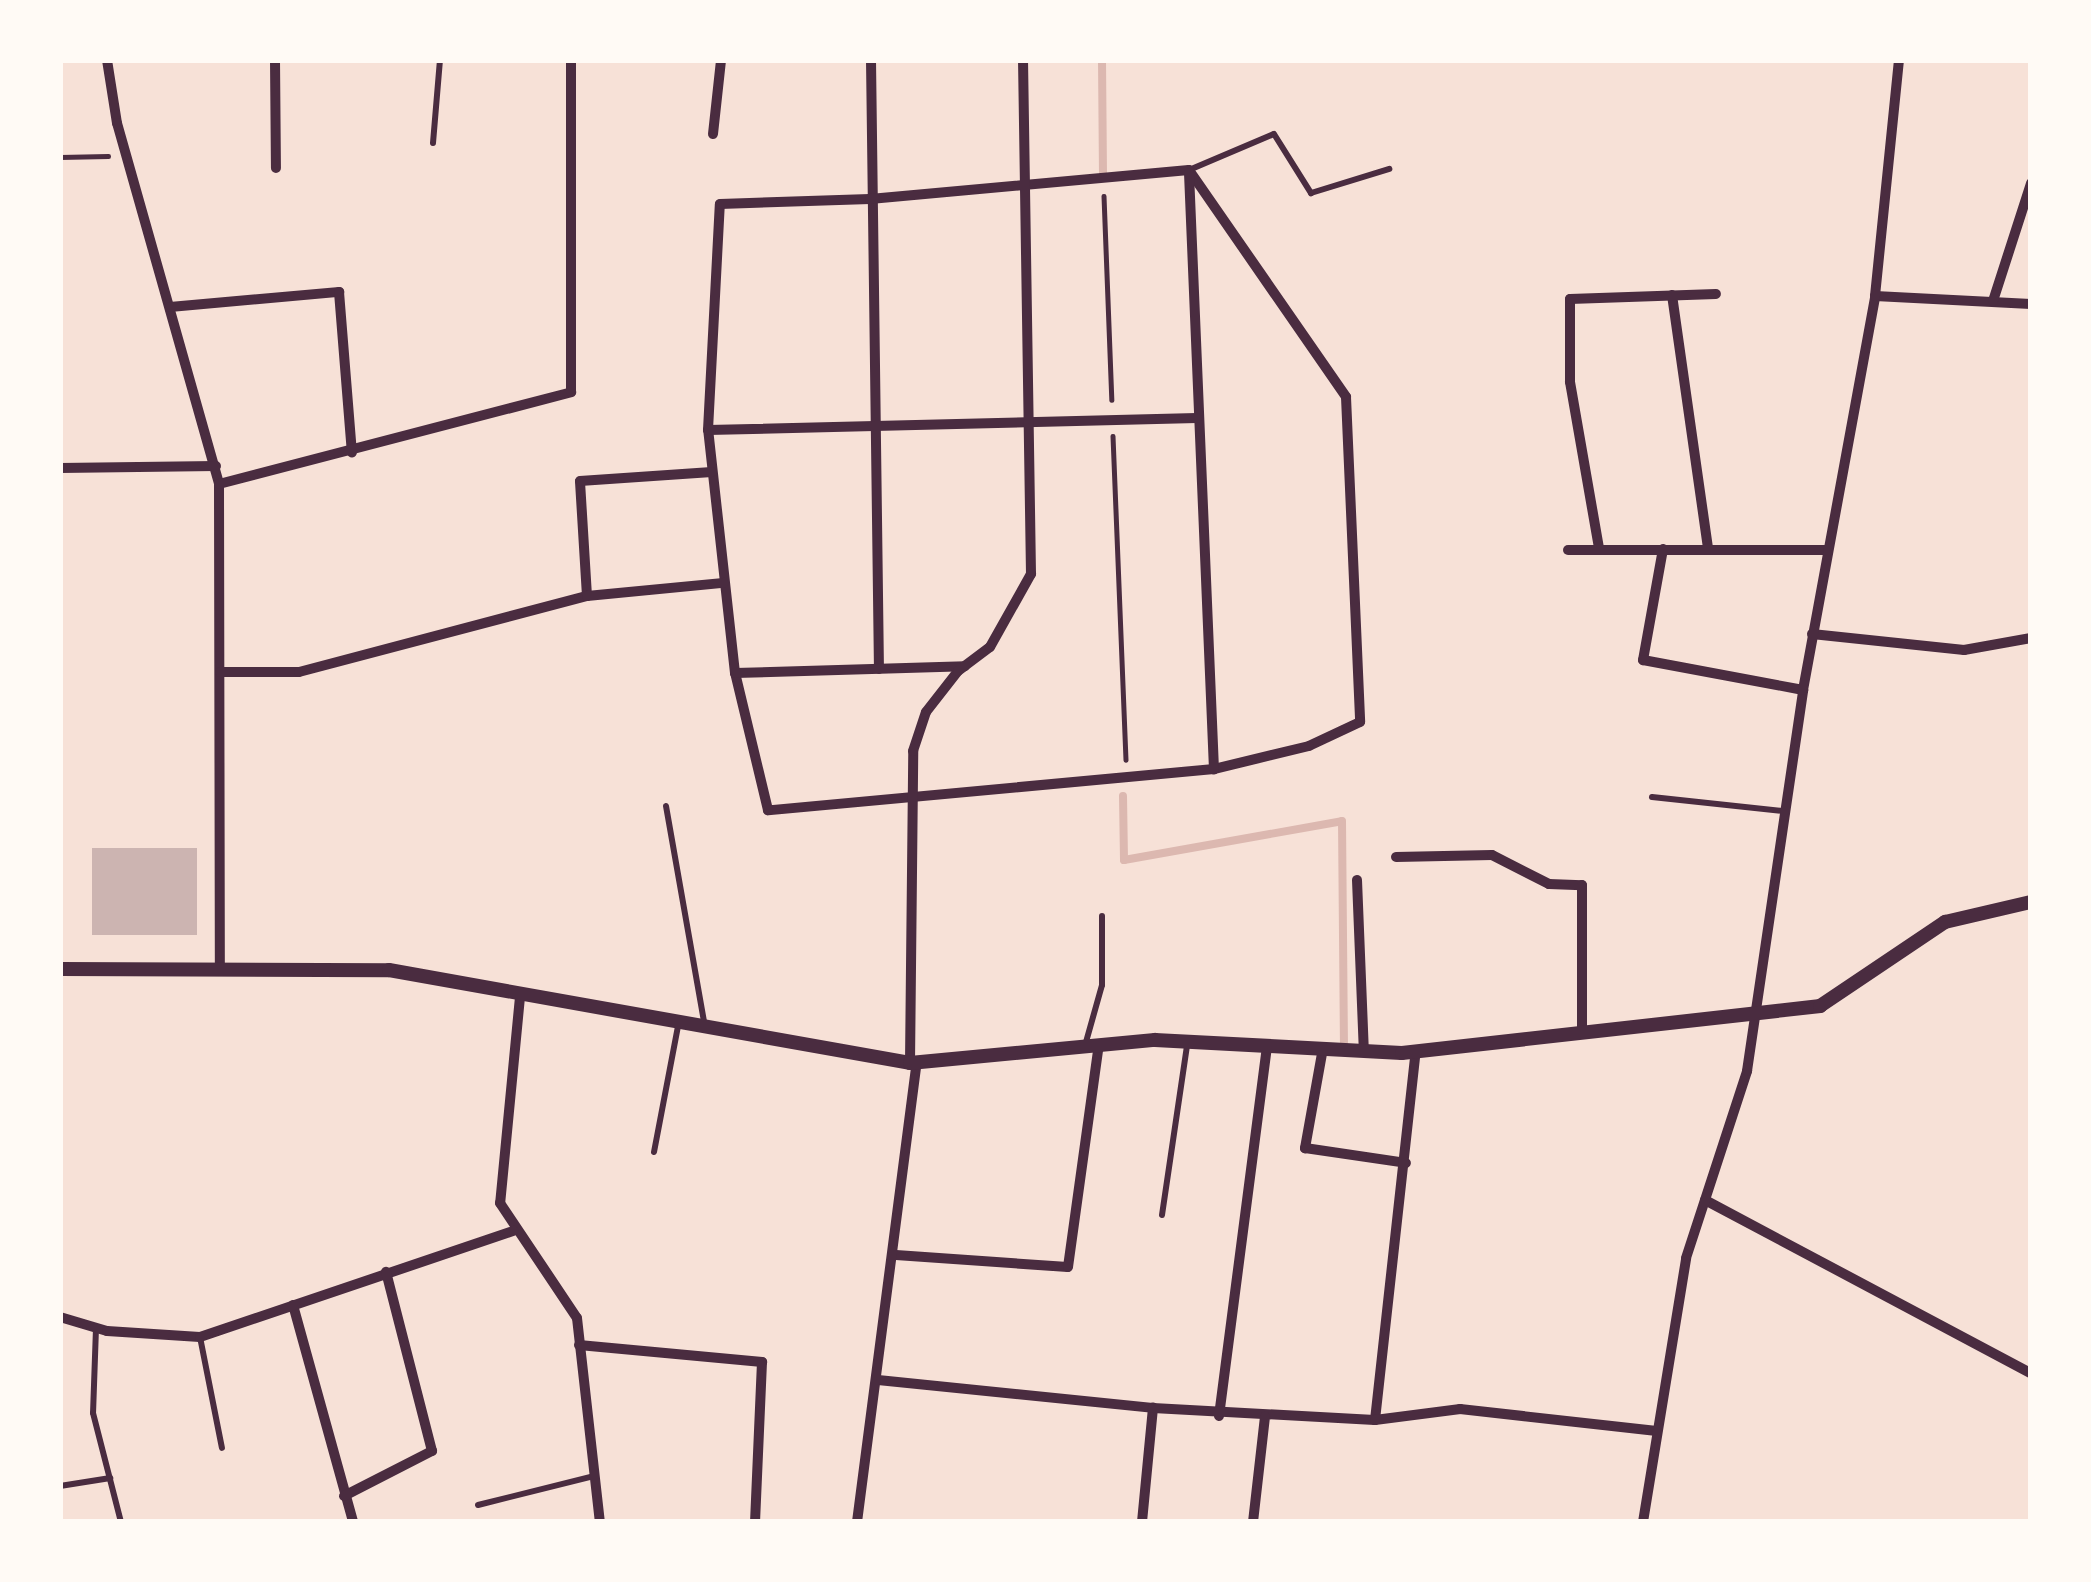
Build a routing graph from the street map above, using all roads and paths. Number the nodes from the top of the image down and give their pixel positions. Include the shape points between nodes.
1 (106, 60) edge
2 (275, 60) edge
3 (440, 60) edge
4 (571, 60) edge
5 (721, 60) edge
6 (872, 60) edge
7 (1023, 60) edge
8 (1899, 60) edge
9 (713, 134) dead end
10 (433, 143) dead end
11 (126, 156) junction
12 (60, 158) edge
13 (275, 168) dead end
14 (1389, 169) dead end
15 (1189, 170) junction
16 (1103, 178) junction
17 (2031, 183) edge
18 (1021, 187) junction
19 (870, 199) junction
20 (1716, 294) dead end
21 (1672, 295) junction
22 (1875, 296) junction
23 (1993, 301) junction
24 (2031, 304) edge
25 (170, 307) junction
26 (1197, 418) junction
27 (1112, 422) junction
28 (1025, 425) junction
29 (876, 429) junction
30 (708, 430) junction
31 (352, 452) junction
32 (216, 466) junction
33 (60, 468) edge
34 (712, 472) junction
35 (219, 484) junction
36 (1599, 548) junction
37 (1663, 549) junction
38 (1708, 549) junction
39 (1568, 550) dead end
40 (1827, 550) junction
41 (723, 584) junction
42 (587, 596) junction
43 (1812, 634) junction
44 (2031, 638) edge
45 (965, 666) junction
46 (879, 669) junction
47 (220, 672) junction
48 (735, 673) junction
49 (1803, 690) junction
50 (1214, 769) junction
51 (1126, 778) junction
52 (1652, 796) dead end
53 (907, 797) junction
54 (666, 806) dead end
55 (1784, 812) junction
56 (1396, 857) dead end
57 (1357, 880) dead end
58 (2031, 902) edge
59 (1102, 916) dead end
60 (220, 968) junction
61 (60, 969) edge
62 (520, 998) junction
63 (1754, 1015) junction
64 (678, 1026) junction
65 (1582, 1030) junction
66 (706, 1031) junction
67 (1188, 1041) junction
68 (1092, 1045) junction
69 (1267, 1046) junction
70 (1323, 1048) junction
71 (1364, 1051) junction
72 (1416, 1051) junction
73 (914, 1062) junction
74 (654, 1152) dead end
75 (1406, 1163) junction
76 (1705, 1200) junction
77 (1162, 1214) dead end
78 (514, 1231) junction
79 (896, 1255) junction
80 (386, 1272) junction
81 (293, 1305) junction
82 (60, 1317) edge
83 (96, 1328) junction
84 (200, 1337) junction
85 (579, 1345) junction
86 (2031, 1373) edge
87 (878, 1380) junction
88 (1153, 1408) junction
89 (1220, 1416) junction
90 (1265, 1418) junction
91 (1375, 1420) junction
92 (1657, 1431) junction
93 (222, 1448) dead end
94 (590, 1477) junction
95 (110, 1478) junction
96 (60, 1486) edge
97 (344, 1496) junction
98 (478, 1505) dead end
99 (122, 1522) edge
100 (353, 1522) edge
101 (600, 1522) edge
102 (755, 1522) edge
103 (856, 1522) edge
104 (1142, 1522) edge
105 (1253, 1522) edge
106 (1643, 1522) edge

1 - 11 street
2 - 13 street
3 - 10 lane
4 - 31 street via 571,392
5 - 9 street
6 - 19 street
7 - 18 street
8 - 22 street
11 - 12 path
11 - 25 street
14 - 15 lane via 1311,193 1274,134
15 - 16 street
15 - 26 street
15 - 50 street via 1346,397 1360,722 1309,746
16 - 18 street
16 - 27 path
17 - 23 street
18 - 19 street
18 - 28 street
19 - 29 street
19 - 30 street via 720,204
20 - 21 street
21 - 36 street via 1570,299 1570,382
21 - 38 street
22 - 23 street
22 - 40 street
23 - 24 street
25 - 31 street via 339,292
25 - 32 street
26 - 27 street
26 - 50 street
27 - 28 street
27 - 51 path
28 - 29 street
28 - 45 street via 1031,574 990,647
29 - 30 street
29 - 46 street
30 - 34 street
31 - 35 street
32 - 33 street
32 - 35 street
34 - 41 street
34 - 42 street via 580,482
35 - 47 street
36 - 37 street
36 - 39 street
37 - 38 street
37 - 49 street via 1643,660
38 - 40 street
40 - 43 street
41 - 42 street
41 - 48 street
42 - 47 street via 299,672
43 - 44 street via 1964,650
43 - 49 street
45 - 46 street
45 - 53 street via 926,712
46 - 48 street
47 - 60 street
48 - 53 street via 768,810
49 - 55 street
50 - 51 street
51 - 53 street
52 - 55 lane
53 - 73 street
54 - 66 lane
55 - 63 street
56 - 65 street via 1492,855 1549,884 1582,886
57 - 71 street
58 - 63 street via 1945,922 1820,1006
59 - 68 lane
60 - 61 street
60 - 62 street via 389,970
62 - 64 street
62 - 78 street via 498,1160 500,1203
63 - 65 street
63 - 76 street via 1747,1071
64 - 66 street
64 - 74 lane
65 - 72 street
66 - 73 street
67 - 68 street
67 - 69 street
67 - 77 lane
68 - 73 street
68 - 79 street via 1068,1267
69 - 70 street
69 - 89 street
70 - 71 street
70 - 75 street via 1305,1148
71 - 72 street
72 - 75 street
73 - 79 street
75 - 91 street
76 - 86 street
76 - 92 street via 1686,1258
78 - 80 street
78 - 85 street via 577,1318
79 - 87 street
80 - 81 street
80 - 97 street via 432,1451
81 - 84 street
81 - 97 street
82 - 83 street
83 - 84 street
83 - 95 lane via 93,1414
84 - 93 lane
85 - 94 street
85 - 102 street via 762,1362
87 - 88 street
87 - 103 street
88 - 89 street
88 - 104 street
89 - 90 street
90 - 91 street
90 - 105 street
91 - 92 street via 1460,1408
92 - 106 street
94 - 98 lane
94 - 101 street
95 - 96 lane
95 - 99 lane
97 - 100 street

